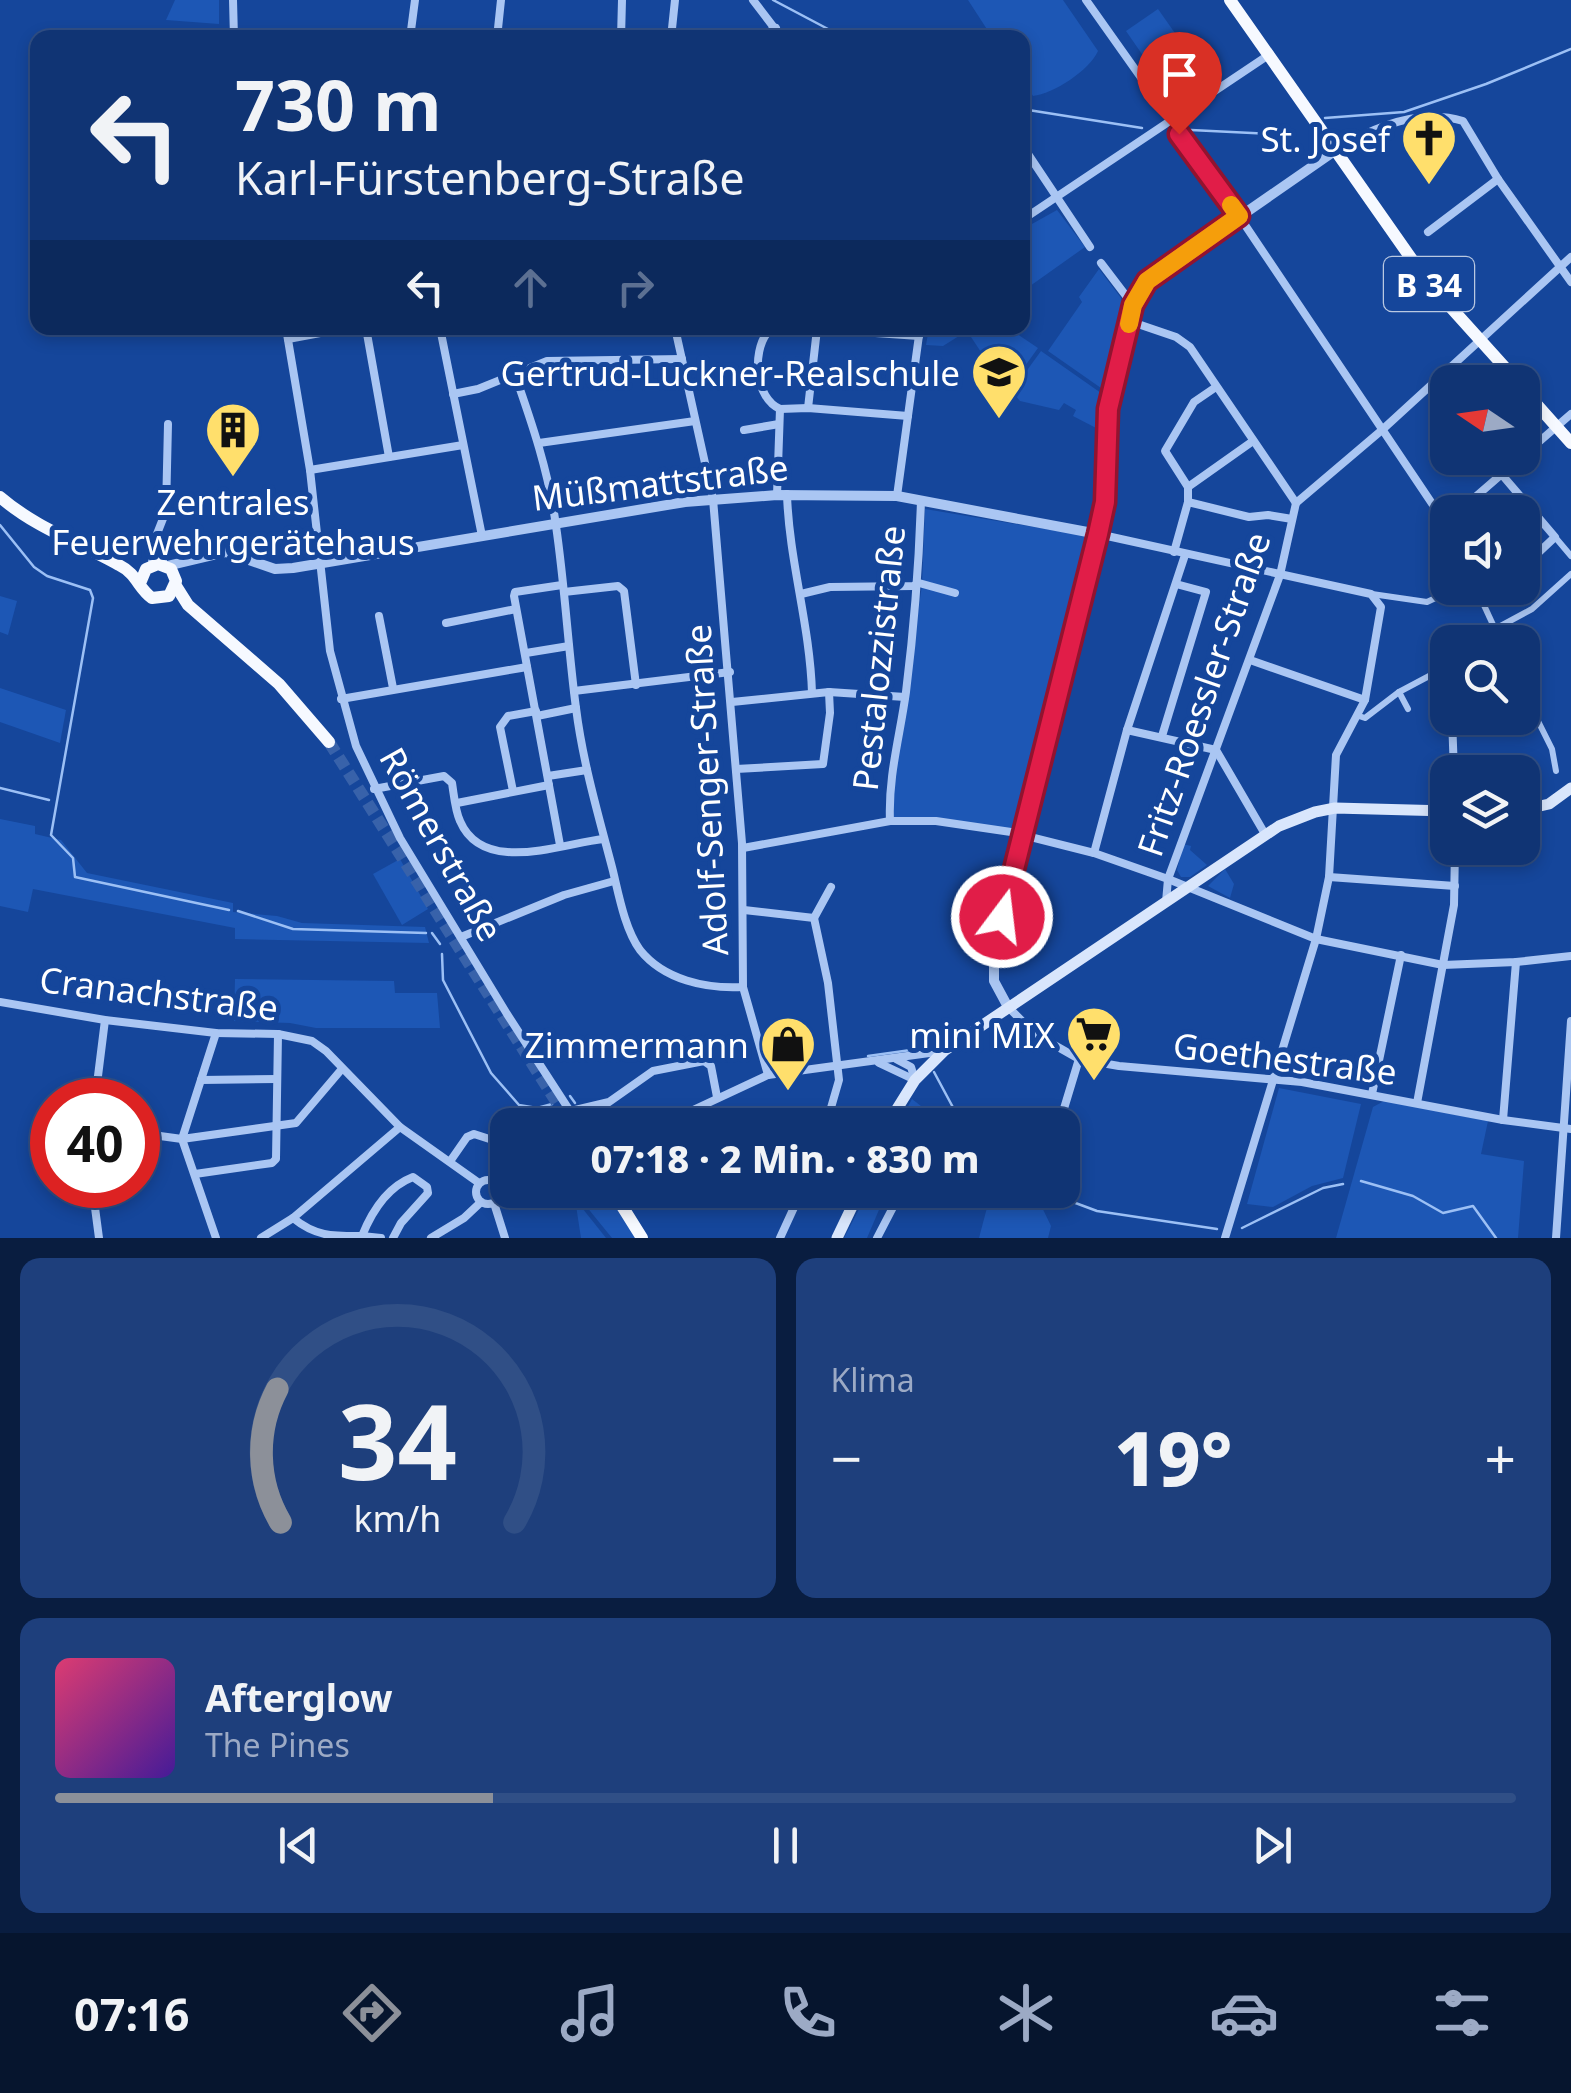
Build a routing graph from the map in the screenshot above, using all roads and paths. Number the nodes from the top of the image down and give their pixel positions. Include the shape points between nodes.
1 (233, 0) edge
2 (415, 0) edge
3 (501, 0) edge
4 (622, 0) edge
5 (675, 0) edge
6 (753, 0) edge
7 (1086, 0) edge
8 (1230, 0) edge
9 (776, 28) joint
10 (234, 30) edge
11 (411, 30) edge
12 (499, 30) edge
13 (621, 30) edge
14 (672, 30) edge
15 (772, 30) edge
16 (1270, 54) junction
17 (1170, 121) junction
18 (1336, 150) junction
19 (1030, 158) edge
20 (1498, 179) junction
21 (1056, 199) junction
22 (1030, 215) edge
23 (1239, 216) junction
24 (1428, 232) dead end
25 (1090, 247) dead end
26 (1571, 256) edge
27 (1101, 263) dead end
28 (1561, 266) junction
29 (1571, 282) edge
30 (1133, 305) junction
31 (1130, 321) junction
32 (287, 335) edge
33 (306, 335) edge
34 (367, 335) edge
35 (441, 335) edge
36 (677, 335) edge
37 (764, 335) edge
38 (816, 335) edge
39 (920, 335) edge
40 (288, 338) junction
41 (1479, 340) junction
42 (682, 359) junction
43 (1502, 365) edge
44 (514, 372) junction
45 (1216, 387) junction
46 (453, 394) junction
47 (1540, 407) edge
48 (808, 408) junction
49 (780, 410) junction
50 (1571, 414) edge
51 (908, 416) junction
52 (695, 421) junction
53 (168, 424) dead end
54 (779, 424) junction
55 (1557, 426) junction
56 (744, 430) dead end
57 (1382, 430) junction
58 (1254, 440) junction
59 (1571, 442) edge
60 (539, 443) junction
61 (463, 445) junction
62 (389, 457) junction
63 (310, 470) junction
64 (1503, 476) junction
65 (1188, 486) junction
66 (782, 495) junction
67 (1479, 495) edge
68 (1519, 495) edge
69 (896, 496) junction
70 (0, 497) edge
71 (713, 499) junction
72 (921, 500) junction
73 (1188, 502) junction
74 (1430, 502) edge
75 (1296, 503) junction
76 (1292, 519) junction
77 (1540, 520) edge
78 (556, 524) junction
79 (1098, 534) junction
80 (482, 536) junction
81 (1555, 537) junction
82 (1540, 551) edge
83 (1174, 552) junction
84 (1185, 554) junction
85 (1571, 556) edge
86 (194, 559) junction
87 (319, 564) junction
88 (154, 569) junction
89 (1571, 574) edge
90 (1280, 575) junction
91 (176, 583) junction
92 (919, 583) junction
93 (1176, 584) junction
94 (563, 588) junction
95 (955, 592) dead end
96 (801, 594) junction
97 (1371, 594) junction
98 (165, 598) junction
99 (1430, 601) edge
100 (188, 605) junction
101 (516, 609) junction
102 (380, 616) dead end
103 (446, 624) dead end
104 (1502, 625) edge
105 (570, 646) junction
106 (526, 653) junction
107 (1250, 660) junction
108 (526, 667) junction
109 (730, 672) junction
110 (1430, 675) edge
111 (636, 686) junction
112 (393, 688) junction
113 (574, 691) junction
114 (829, 692) junction
115 (1399, 692) junction
116 (812, 693) junction
117 (905, 698) junction
118 (342, 699) junction
119 (1365, 700) junction
120 (732, 702) junction
121 (576, 708) junction
122 (1408, 710) dead end
123 (536, 713) junction
124 (1359, 716) junction
125 (1540, 725) edge
126 (1128, 730) junction
127 (1162, 736) junction
128 (328, 742) tunnel mouth
129 (1216, 750) junction
130 (587, 770) junction
131 (736, 770) junction
132 (1556, 771) dead end
133 (548, 780) junction
134 (374, 789) junction
135 (513, 792) junction
136 (1570, 793) edge
137 (456, 804) junction
138 (1540, 806) edge
139 (1335, 808) junction
140 (1430, 811) edge
141 (890, 821) junction
142 (1265, 834) junction
143 (1024, 836) junction
144 (603, 838) junction
145 (560, 845) junction
146 (742, 848) junction
147 (1094, 853) junction
148 (1456, 865) edge
149 (1328, 877) junction
150 (1168, 879) junction
151 (614, 881) junction
152 (1455, 886) junction
153 (831, 887) dead end
154 (1188, 888) junction
155 (1166, 904) junction
156 (744, 910) junction
157 (814, 918) junction
158 (461, 937) junction
159 (1316, 939) junction
160 (1401, 956) junction
161 (1571, 956) edge
162 (1516, 962) junction
163 (1444, 965) junction
164 (743, 988) junction
165 (0, 1002) edge
166 (1008, 1007) junction
167 (104, 1020) junction
168 (1571, 1021) edge
169 (216, 1033) junction
170 (278, 1034) junction
171 (944, 1050) junction
172 (895, 1058) junction
173 (1079, 1059) junction
174 (875, 1062) junction
175 (836, 1066) junction
176 (341, 1070) junction
177 (768, 1076) junction
178 (98, 1078) edge
179 (277, 1079) junction
180 (1274, 1079) junction
181 (201, 1080) junction
182 (915, 1080) junction
183 (1372, 1094) junction
184 (717, 1097) junction
185 (1417, 1103) junction
186 (568, 1108) edge
187 (586, 1108) edge
188 (695, 1108) edge
189 (831, 1108) edge
190 (898, 1108) edge
191 (1064, 1108) edge
192 (1503, 1120) junction
193 (278, 1125) junction
194 (400, 1127) junction
195 (1568, 1129) edge
196 (160, 1136) edge
197 (182, 1139) junction
198 (490, 1139) edge
199 (451, 1160) junction
200 (195, 1174) junction
201 (490, 1181) edge
202 (479, 1183) junction
203 (481, 1202) junction
204 (490, 1203) edge
205 (95, 1208) edge
206 (495, 1208) edge
207 (623, 1208) edge
208 (794, 1208) edge
209 (852, 1208) edge
210 (893, 1208) edge
211 (293, 1218) junction
212 (362, 1236) edge
213 (98, 1238) edge
214 (216, 1238) edge
215 (261, 1238) edge
216 (381, 1238) edge
217 (393, 1238) edge
218 (431, 1238) edge
219 (504, 1238) edge
220 (642, 1238) edge
221 (780, 1238) edge
222 (838, 1238) edge
223 (877, 1238) edge
224 (1225, 1238) edge
225 (1556, 1238) edge

1 - 10 street
2 - 11 street
3 - 12 street
4 - 13 street
5 - 14 street
6 - 9 street
7 - 17 street
8 - 16 main road, B 34
9 - 15 street
16 - 17 street
16 - 18 main road, B 34
17 - 21 street
17 - 23 street
18 - 20 street via 1373,127 1446,116 1463,122
18 - 23 street
18 - 41 main road, B 34 via 1427,282
19 - 21 street
20 - 24 street
20 - 28 street
21 - 22 street
21 - 25 street
23 - 30 street via 1147,281
23 - 57 street
26 - 28 street
27 - 30 street
28 - 29 street
28 - 41 street
30 - 31 street
31 - 45 street via 1190,347
31 - 79 street via 1108,409
32 - 40 street, Römerstraße
33 - 40 street
34 - 62 street
35 - 46 street
36 - 42 street, Adolf-Senger-Straße
37 - 49 street via 761,384
38 - 48 street
39 - 51 street
40 - 63 street, Römerstraße
41 - 43 main road, B 34
41 - 57 street
42 - 44 street via 565,359
42 - 52 street, Adolf-Senger-Straße
44 - 46 street
44 - 60 street
45 - 58 street
45 - 65 street via 1194,402 1165,451
46 - 61 street
47 - 55 main road, B 34
48 - 49 street
48 - 51 street
49 - 54 street
50 - 55 street
51 - 69 street
52 - 60 street
52 - 71 street, Adolf-Senger-Straße
53 - 88 street via 168,491
54 - 56 street
54 - 66 street
55 - 59 main road, B 34
55 - 64 street
57 - 74 street
57 - 75 street
58 - 65 street
58 - 75 street
60 - 78 street
61 - 62 street
61 - 80 street
62 - 63 street
63 - 87 street, Römerstraße
64 - 67 street
64 - 68 street
65 - 73 street
66 - 69 street, Müßmattstraße
66 - 71 street, Müßmattstraße
66 - 96 street
69 - 72 street, Müßmattstraße
70 - 88 main road via 51,533 120,565
71 - 78 street, Müßmattstraße
71 - 109 street, Adolf-Senger-Straße
72 - 79 street, Müßmattstraße
72 - 92 street, Pestalozzistraße
73 - 76 street
73 - 83 street
75 - 76 street, Fritz-Roessler-Straße
76 - 90 street, Fritz-Roessler-Straße
77 - 81 street
78 - 80 street, Müßmattstraße
78 - 94 street
79 - 83 street, Müßmattstraße
79 - 143 street
80 - 87 street, Müßmattstraße
81 - 82 street
81 - 85 street
83 - 84 street, Müßmattstraße
84 - 90 street, Müßmattstraße
84 - 93 street
86 - 87 street, Müßmattstraße via 226,552 275,569
86 - 88 street, Müßmattstraße
86 - 91 street
87 - 118 street, Römerstraße
88 - 91 main road
88 - 98 main road via 147,596
89 - 104 street
90 - 97 street, Müßmattstraße
90 - 107 street, Fritz-Roessler-Straße
91 - 98 main road
91 - 100 main road
92 - 95 street
92 - 96 street
92 - 117 street, Pestalozzistraße
93 - 126 street
93 - 127 street via 1206,592
94 - 101 street via 515,592
94 - 105 street
94 - 111 street via 618,586 624,592
96 - 116 street
97 - 99 street
97 - 119 street via 1381,607
98 - 100 main road
100 - 128 main road via 279,684
101 - 103 street
101 - 106 street
102 - 112 street
105 - 106 street
105 - 113 street
106 - 108 street
107 - 119 street
107 - 129 street, Fritz-Roessler-Straße
108 - 112 street
108 - 123 street
109 - 111 street
109 - 120 street, Adolf-Senger-Straße
110 - 115 street
111 - 113 street
112 - 118 street
113 - 121 street
114 - 116 street
114 - 117 street
114 - 131 street via 824,764
115 - 122 street
115 - 124 street
116 - 120 street
117 - 141 street, Pestalozzistraße via 888,788
118 - 134 street, Römerstraße
119 - 124 street
120 - 131 street, Adolf-Senger-Straße
121 - 123 street
121 - 130 street
123 - 133 street
123 - 135 street via 508,716 500,727
124 - 139 street via 1336,755
125 - 132 street
126 - 127 street
126 - 147 street
127 - 129 street
129 - 142 street
129 - 150 street, Fritz-Roessler-Straße
130 - 133 street
130 - 144 street
131 - 146 street, Adolf-Senger-Straße
133 - 135 street
133 - 145 street
134 - 137 street via 444,776
134 - 158 street, Römerstraße
135 - 137 street
136 - 138 main road
137 - 145 street via 466,831 489,849 510,854
139 - 140 main road
139 - 142 main road
139 - 149 street
141 - 143 street via 936,820
141 - 146 street
142 - 154 main road
143 - 147 street
143 - 166 street via 993,961 994,981
144 - 145 street
144 - 151 street
146 - 156 street, Adolf-Senger-Straße
147 - 150 street
148 - 152 street
149 - 152 street
149 - 159 street
150 - 154 street
150 - 155 street, Fritz-Roessler-Straße
151 - 158 street
151 - 164 street via 638,947 662,972
152 - 163 street
153 - 157 street
154 - 155 main road
154 - 159 street
155 - 166 main road
156 - 157 street
156 - 164 street, Adolf-Senger-Straße
157 - 175 street
158 - 186 street, Römerstraße
159 - 160 street
159 - 180 street
160 - 163 street
160 - 183 street
161 - 162 street
162 - 163 street
162 - 192 street
163 - 185 street
164 - 177 street, Adolf-Senger-Straße
165 - 167 street, Cranachstraße
166 - 171 main road
166 - 173 street, Goethestraße via 1035,1034
167 - 169 street, Cranachstraße
167 - 178 street
168 - 195 street
169 - 170 street, Cranachstraße
169 - 181 street
170 - 176 street, Cranachstraße via 312,1041
170 - 179 street
171 - 172 street
171 - 182 main road
172 - 174 street
172 - 182 street via 909,1065
173 - 180 street, Goethestraße
173 - 191 street
174 - 175 street
174 - 182 street
175 - 177 street
175 - 189 street
176 - 193 street via 296,1123
176 - 194 street
177 - 184 street
179 - 181 street
179 - 193 street
180 - 183 street, Goethestraße
180 - 224 street
181 - 197 street
182 - 190 main road
183 - 185 street, Goethestraße
184 - 187 street via 711,1066 704,1062 653,1070 609,1102
184 - 188 street
185 - 192 street, Goethestraße
192 - 195 street, Goethestraße
193 - 197 street
193 - 200 street via 272,1163
194 - 199 street
194 - 211 street
195 - 225 street
196 - 197 street
197 - 200 street
198 - 199 street via 467,1137
199 - 202 street
200 - 214 street
201 - 202 street
202 - 203 street
203 - 204 street
203 - 218 street
205 - 213 street
206 - 219 street
207 - 220 main road
208 - 221 street
209 - 222 main road
210 - 223 street
211 - 212 street via 323,1236
211 - 215 street
212 - 216 street
212 - 217 street via 372,1213 413,1177 428,1193

